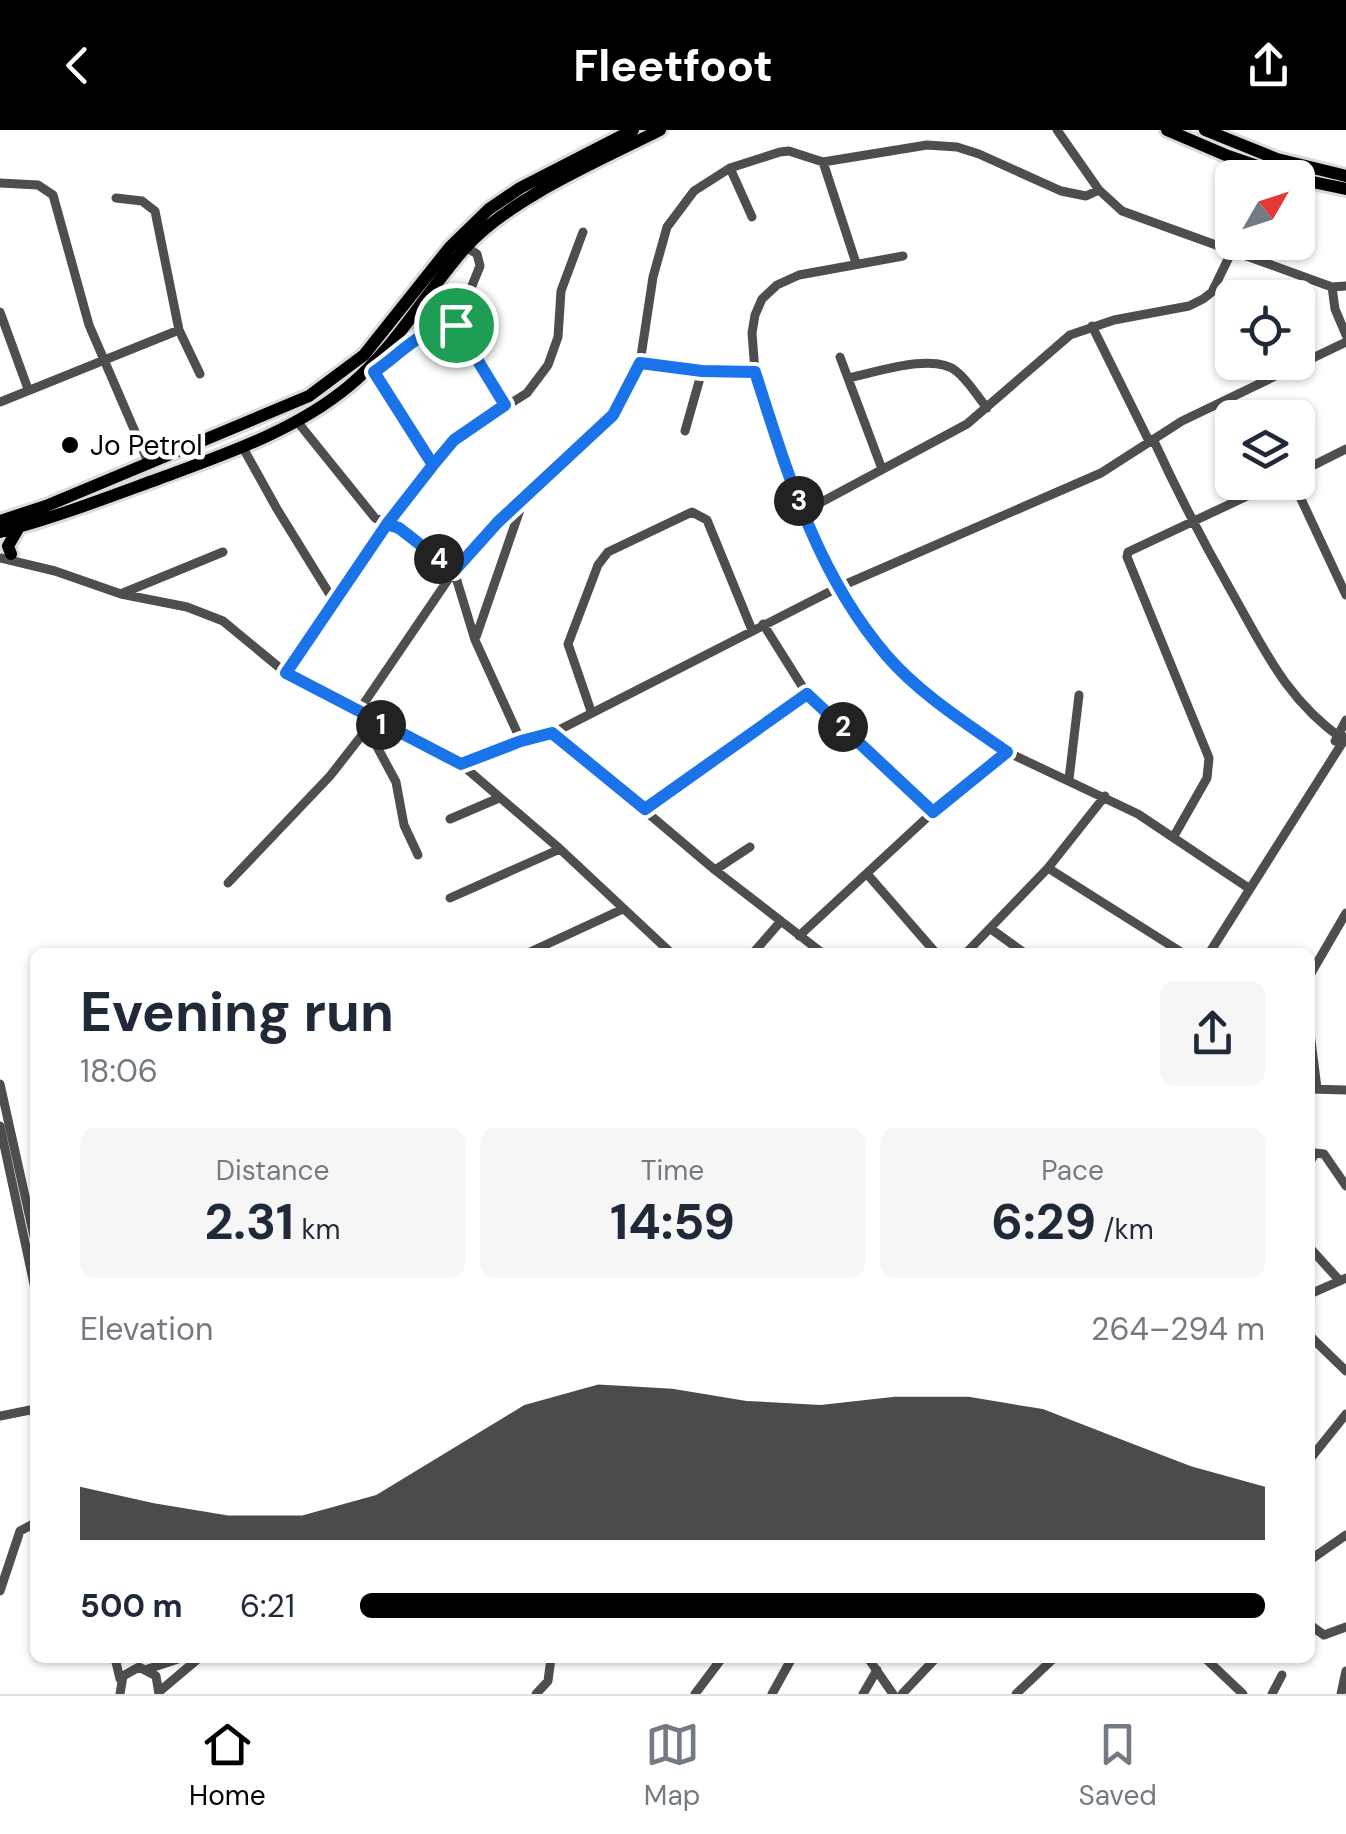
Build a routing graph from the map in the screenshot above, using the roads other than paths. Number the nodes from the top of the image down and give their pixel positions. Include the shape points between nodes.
1 (632, 130) edge
2 (660, 130) edge
3 (1167, 130) edge
4 (1206, 130) edge
5 (1061, 132) edge
6 (1240, 160) edge
7 (823, 162) junction
8 (730, 168) junction
9 (1346, 176) edge
10 (1315, 182) edge
11 (0, 183) edge
12 (1346, 189) edge
13 (1099, 190) junction
14 (116, 198) dead end
15 (752, 217) dead end
16 (583, 232) dead end
17 (1215, 245) edge
18 (466, 247) junction
19 (904, 256) dead end
20 (1228, 260) edge
21 (1258, 260) edge
22 (856, 263) junction
23 (1332, 286) junction
24 (1346, 286) edge
25 (1, 322) edge
26 (456, 325) junction
27 (1092, 326) junction
28 (179, 330) junction
29 (1346, 338) edge
30 (840, 357) dead end
31 (103, 362) junction
32 (640, 363) junction
33 (702, 371) junction
34 (370, 372) junction
35 (755, 372) junction
36 (200, 374) dead end
37 (848, 378) junction
38 (28, 389) junction
39 (0, 402) edge
40 (505, 405) junction
41 (987, 408) junction
42 (296, 420) junction
43 (685, 431) dead end
44 (1151, 440) junction
45 (242, 446) junction
46 (1346, 449) edge
47 (149, 464) junction
48 (1315, 464) edge
49 (433, 465) junction
50 (882, 469) junction
51 (525, 496) junction
52 (1241, 500) edge
53 (1301, 500) edge
54 (803, 512) junction
55 (0, 519) edge
56 (387, 524) junction
57 (1192, 524) junction
58 (19, 527) junction
59 (0, 532) edge
60 (223, 552) dead end
61 (7, 556) edge
62 (454, 571) junction
63 (837, 588) junction
64 (121, 594) junction
65 (1346, 595) edge
66 (335, 603) junction
67 (763, 624) junction
68 (752, 630) junction
69 (475, 640) junction
70 (286, 673) junction
71 (807, 694) junction
72 (1079, 695) dead end
73 (591, 711) junction
74 (358, 712) junction
75 (1346, 720) edge
76 (370, 725) junction
77 (552, 733) junction
78 (1342, 738) edge
79 (521, 741) junction
80 (1007, 752) junction
81 (461, 764) junction
82 (1068, 779) junction
83 (1105, 796) junction
84 (499, 798) junction
85 (645, 809) junction
86 (933, 812) junction
87 (450, 819) dead end
88 (1174, 836) junction
89 (750, 847) dead end
90 (560, 849) junction
91 (418, 855) dead end
92 (1048, 868) junction
93 (715, 870) junction
94 (868, 875) junction
95 (228, 883) dead end
96 (1250, 889) junction
97 (450, 898) dead end
98 (622, 909) junction
99 (1346, 912) edge
100 (780, 921) junction
101 (990, 929) junction
102 (799, 936) junction
103 (539, 948) edge
104 (666, 948) edge
105 (757, 948) edge
106 (816, 948) edge
107 (932, 948) edge
108 (971, 948) edge
109 (1017, 948) edge
110 (1175, 948) edge
111 (1213, 948) edge
112 (1315, 966) edge
113 (0, 1084) edge
114 (1315, 1088) edge
115 (1346, 1090) edge
116 (0, 1126) edge
117 (1315, 1155) edge
118 (1346, 1186) edge
119 (30, 1219) edge
120 (1315, 1253) edge
121 (30, 1266) edge
122 (1343, 1280) edge
123 (1315, 1292) edge
124 (1315, 1341) edge
125 (1346, 1371) edge
126 (30, 1410) edge
127 (1346, 1414) edge
128 (0, 1416) edge
129 (1315, 1453) edge
130 (30, 1525) edge
131 (1346, 1534) edge
132 (1315, 1556) edge
133 (0, 1591) edge
134 (1346, 1627) edge
135 (1315, 1628) edge
136 (116, 1663) edge
137 (141, 1663) edge
138 (166, 1663) edge
139 (193, 1663) edge
140 (551, 1663) edge
141 (718, 1663) edge
142 (789, 1663) edge
143 (872, 1663) edge
144 (931, 1663) edge
145 (1049, 1663) edge
146 (1210, 1663) edge
147 (146, 1669) junction
148 (877, 1670) junction
149 (1346, 1671) edge
150 (1282, 1676) dead end
151 (120, 1680) junction
152 (160, 1693) edge
153 (120, 1694) edge
154 (536, 1694) edge
155 (695, 1694) edge
156 (772, 1694) edge
157 (862, 1694) edge
158 (893, 1694) edge
159 (902, 1694) edge
160 (1016, 1694) edge
161 (1243, 1694) edge
162 (1272, 1694) edge
163 (1341, 1694) edge

1 - 47 highway via 489,209 364,355 328,384
2 - 18 highway via 525,200
3 - 6 highway
4 - 9 highway via 1276,159
5 - 13 street
7 - 8 street via 789,152
7 - 13 street via 927,145 956,147 1059,191 1086,196
7 - 22 street
8 - 15 street
8 - 32 street via 694,191 667,227
10 - 12 highway
11 - 31 street via 38,186 54,195 78,295
13 - 17 street via 1122,212
14 - 28 street via 142,201 155,211
16 - 40 street via 561,290 558,337 548,365 527,393
18 - 26 street via 480,266
18 - 34 highway
19 - 22 street
20 - 27 street via 1204,299
21 - 23 street
22 - 35 street via 799,275 762,299 752,333
23 - 24 street
23 - 29 street
25 - 38 street
26 - 34 street via 436,327
26 - 40 street
27 - 41 street via 1070,335
27 - 44 street
28 - 31 street
28 - 36 street
29 - 44 street
30 - 37 street
31 - 38 street
31 - 47 street
32 - 33 street
32 - 51 street via 613,415
33 - 35 street
33 - 43 street
34 - 42 highway
34 - 49 street
35 - 54 street
37 - 41 street via 944,364
37 - 50 street
38 - 39 street
40 - 49 street via 454,440
41 - 50 street
42 - 45 highway
42 - 56 street via 362,505
44 - 57 street
44 - 63 street via 1086,480
45 - 58 highway
45 - 66 street
46 - 48 street
47 - 55 highway
49 - 56 street
50 - 54 street
51 - 62 street
51 - 69 street
52 - 57 street
53 - 65 street
54 - 63 street
56 - 62 street
56 - 66 street
57 - 78 street via 1280,679
57 - 88 street via 1134,547 1127,557 1209,758 1208,778
58 - 59 highway
58 - 61 highway
60 - 64 street
61 - 64 street
62 - 69 street
62 - 74 street
63 - 67 street
63 - 80 street via 907,676
64 - 70 street via 223,621
66 - 70 street
67 - 68 street
67 - 71 street
68 - 73 street
68 - 73 street via 701,514 692,512 608,552 568,644
69 - 79 street
70 - 74 street
71 - 85 street
71 - 86 street
72 - 82 street
73 - 77 street
74 - 76 street
75 - 78 street
76 - 81 street
76 - 91 street
76 - 95 street
77 - 79 street
77 - 85 street
78 - 96 street
79 - 81 street
80 - 82 street
80 - 86 street
81 - 84 street
82 - 83 street
83 - 88 street
83 - 92 street
84 - 87 street
84 - 90 street
85 - 93 street
86 - 94 street
88 - 96 street
89 - 93 street
90 - 97 street
90 - 98 street
92 - 101 street
92 - 110 street
93 - 100 street
94 - 102 street
94 - 107 street
96 - 111 street
98 - 103 street
98 - 104 street
99 - 112 street
100 - 102 street
100 - 105 street
101 - 108 street
101 - 109 street
102 - 106 street
113 - 119 street
114 - 115 street
116 - 121 street
117 - 118 street via 1324,1154
120 - 122 street
122 - 123 street
124 - 125 street
126 - 128 street
127 - 129 street
130 - 133 street via 20,1531
131 - 132 street
134 - 135 street via 1324,1634
136 - 151 street
137 - 147 street
138 - 147 street
139 - 152 street
140 - 154 street
141 - 155 street
142 - 156 street
143 - 148 street
144 - 159 street
145 - 160 street
146 - 161 street
147 - 151 street via 130,1670
147 - 152 street via 159,1681
148 - 157 street
148 - 158 street
149 - 163 street
150 - 162 street
151 - 153 street

